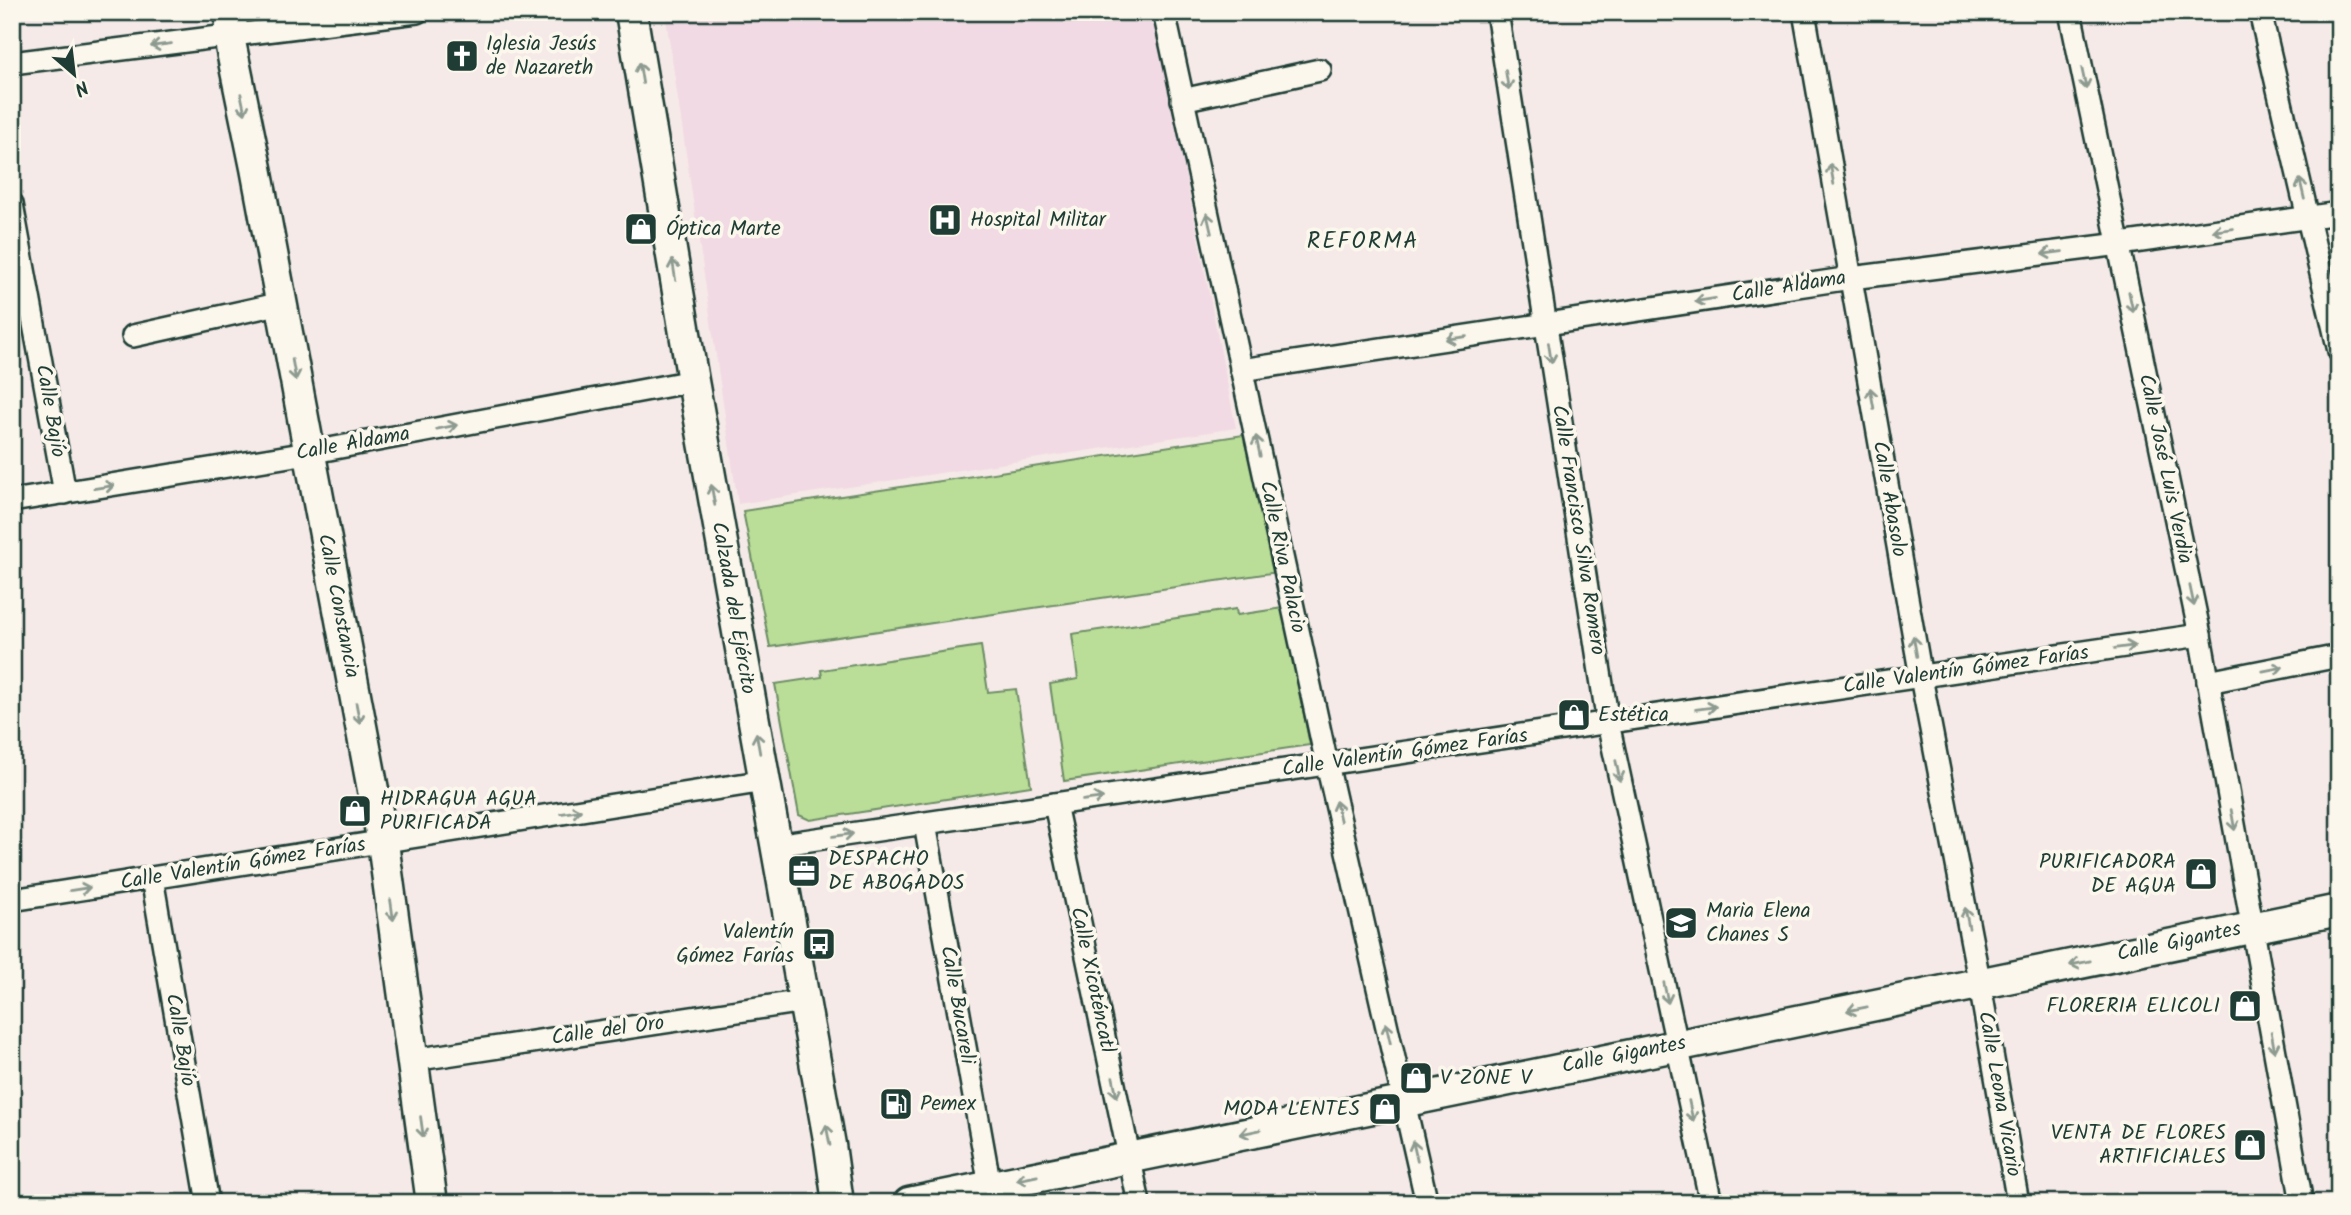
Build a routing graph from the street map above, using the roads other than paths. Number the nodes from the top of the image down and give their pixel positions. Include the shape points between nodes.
1 (417, 12) edge
2 (631, 12) edge
3 (1164, 12) edge
4 (1497, 12) edge
5 (1804, 12) edge
6 (2070, 12) edge
7 (2260, 12) edge
8 (231, 25) edge
9 (12, 63) edge
10 (1320, 70) dead end
11 (1182, 100) junction
12 (12, 204) edge
13 (2339, 213) edge
14 (2309, 218) junction
15 (2120, 244) junction
16 (1851, 278) junction
17 (282, 303) junction
18 (1546, 324) junction
19 (133, 336) dead end
20 (2339, 351) edge
21 (1241, 370) junction
22 (692, 381) junction
23 (308, 453) junction
24 (65, 493) junction
25 (12, 502) edge
26 (2200, 635) junction
27 (2339, 656) edge
28 (1921, 677) junction
29 (2208, 682) junction
30 (1608, 723) junction
31 (1327, 764) junction
32 (765, 781) junction
33 (1055, 804) junction
34 (925, 824) junction
35 (383, 843) junction
36 (776, 845) junction
37 (152, 878) junction
38 (12, 900) edge
39 (2339, 910) edge
40 (2252, 927) junction
41 (1980, 985) junction
42 (804, 1002) junction
43 (1677, 1045) junction
44 (413, 1060) junction
45 (1403, 1100) junction
46 (1129, 1157) junction
47 (990, 1186) junction
48 (208, 1203) edge
49 (432, 1203) edge
50 (838, 1203) edge
51 (909, 1203) edge
52 (1139, 1203) edge
53 (1427, 1203) edge
54 (1711, 1203) edge
55 (2018, 1203) edge
56 (2302, 1203) edge

1 - 8 street
22 -> 2 main road, Calzada del Ejército
3 - 11 street, Calle Riva Palacio
4 -> 18 street, Calle Francisco Silva Romero
16 -> 5 street, Calle Abasolo
6 -> 15 street, Calle José Luis Verdia
14 -> 7 street
8 -> 9 street
8 -> 17 main road, Calle Constancia
10 - 11 street
21 -> 11 street, Calle Riva Palacio
12 - 24 street, Calle Bajío
13 - 14 street, Calle Aldama
14 -> 15 street, Calle Aldama
14 - 20 street
15 -> 16 street, Calle Aldama
15 -> 26 street, Calle José Luis Verdia
16 -> 18 street, Calle Aldama
28 -> 16 street, Calle Abasolo
17 - 19 street
17 -> 23 main road, Calle Constancia
18 -> 21 street, Calle Aldama
18 -> 30 street, Calle Francisco Silva Romero
31 -> 21 street, Calle Riva Palacio
23 -> 22 street, Calle Aldama
32 -> 22 main road, Calzada del Ejército
24 -> 23 street, Calle Aldama
23 -> 35 main road, Calle Constancia
24 - 25 street, Calle Aldama
28 -> 26 street, Calle Valentín Gómez Farías
26 - 29 street, Calle José Luis Verdia
29 -> 27 street
30 -> 28 street, Calle Valentín Gómez Farías
41 -> 28 street, Calle Abasolo
29 -> 40 street, Calle José Luis Verdia
30 - 31 street, Calle Valentín Gómez Farías
30 -> 43 street, Calle Francisco Silva Romero
33 -> 31 street, Calle Valentín Gómez Farías
45 -> 31 street, Calle Riva Palacio
35 -> 32 street, Calle Valentín Gómez Farías
32 - 36 main road, Calzada del Ejército
33 - 34 street, Calle Valentín Gómez Farías
33 -> 46 street, Calle Xicoténcatl
36 -> 34 street, Calle Valentín Gómez Farías
34 - 47 street, Calle Bucareli
35 - 37 street, Calle Valentín Gómez Farías
35 -> 44 main road, Calle Constancia
36 - 42 main road, Calzada del Ejército
38 -> 37 street, Calle Valentín Gómez Farías
37 - 48 street, Calle Bajío
39 - 40 main road, Calle Gigantes
40 -> 41 main road, Calle Gigantes
40 -> 56 street, Calle José Luis Verdia
41 -> 43 main road, Calle Gigantes
41 - 55 street, Calle Leona Vicario
42 - 44 street, Calle del Oro
50 -> 42 main road, Calzada del Ejército
43 - 45 main road, Calle Gigantes
43 -> 54 street, Calle Francisco Silva Romero
44 -> 49 main road, Calle Constancia
45 -> 46 main road, Calle Gigantes
53 -> 45 street, Calle Riva Palacio
46 -> 47 main road, Calle Gigantes
46 - 52 street, Calle Xicoténcatl
47 - 51 main road, Calle Gigantes

